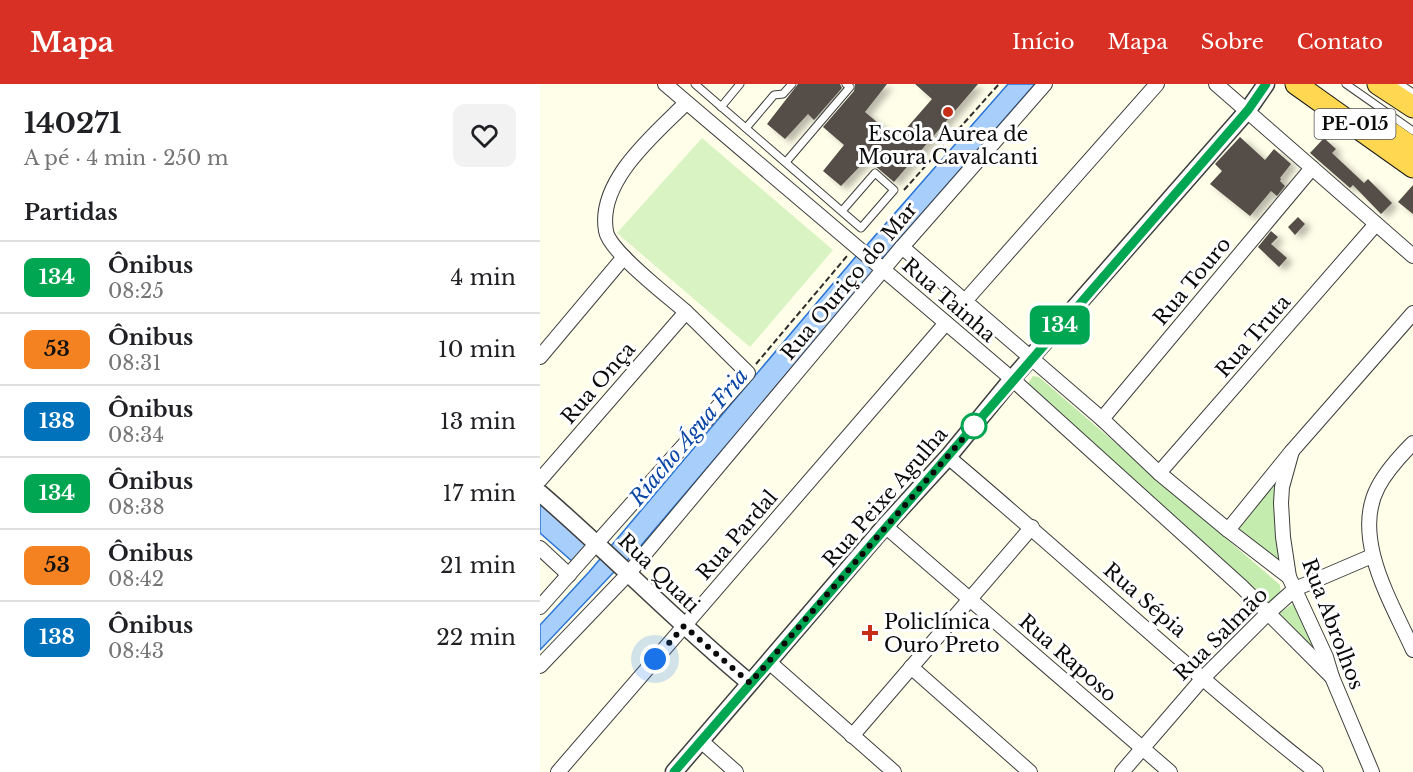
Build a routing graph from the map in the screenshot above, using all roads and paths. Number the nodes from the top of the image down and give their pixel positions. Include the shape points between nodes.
1 (665, 84) edge
2 (695, 84) edge
3 (741, 84) edge
4 (792, 84) edge
5 (846, 84) edge
6 (1046, 84) edge
7 (1157, 84) edge
8 (1216, 84) edge
9 (1266, 84) edge
10 (1296, 84) edge
11 (1321, 84) edge
12 (1346, 84) edge
13 (1378, 84) edge
14 (1400, 84) edge
15 (1413, 93) edge
16 (686, 103) junction
17 (721, 107) junction
18 (1413, 107) edge
19 (1248, 110) junction
20 (746, 128) junction
21 (1413, 130) edge
22 (1413, 148) edge
23 (786, 162) junction
24 (1413, 167) edge
25 (1312, 168) junction
26 (796, 172) junction
27 (784, 186) junction
28 (842, 212) junction
29 (1376, 224) junction
30 (902, 247) junction
31 (1413, 256) edge
32 (624, 257) junction
33 (882, 268) junction
34 (965, 301) junction
35 (686, 312) junction
36 (1413, 313) edge
37 (946, 323) junction
38 (540, 357) edge
39 (1030, 359) junction
40 (1012, 380) junction
41 (1102, 419) junction
42 (1413, 443) edge
43 (1292, 451) junction
44 (948, 457) junction
45 (1159, 473) junction
46 (540, 480) edge
47 (540, 493) edge
48 (885, 526) junction
49 (1032, 527) junction
50 (1228, 530) junction
51 (597, 544) junction
52 (540, 548) edge
53 (1372, 556) junction
54 (573, 570) junction
55 (625, 572) junction
56 (1292, 583) junction
57 (970, 599) junction
58 (540, 607) edge
59 (1266, 614) junction
60 (684, 626) junction
61 (1413, 650) edge
62 (769, 662) junction
63 (540, 666) edge
64 (911, 667) junction
65 (1332, 677) junction
66 (1203, 678) junction
67 (750, 683) junction
68 (852, 736) junction
69 (701, 741) junction
70 (1143, 748) junction
71 (558, 772) edge
72 (674, 772) edge
73 (736, 772) edge
74 (894, 772) edge
75 (1030, 772) edge
76 (1122, 772) edge
77 (1170, 772) edge
78 (1316, 772) edge
79 (1371, 772) edge

1 - 16 street, Rua Tainha
2 - 17 lane
3 - 17 lane
4 - 20 lane via 783,94 774,95
5 - 23 lane via 849,87
6 - 30 street, Rua Ouriço do Mar
7 - 34 street
8 - 19 street
9 - 19 street, Rua Peixe Agulha
10 - 24 highway, PE-015
11 - 22 highway, PE-015
12 - 21 lane
13 - 18 highway, PE-015
14 - 15 lane
16 - 27 street, Rua Tainha
16 - 32 street via 638,151 620,175 608,202 607,237
17 - 20 lane
19 - 25 street
19 - 39 street, Rua Peixe Agulha
20 - 23 lane
23 - 26 lane
25 - 29 street
25 - 41 street, Rua Touro
26 - 27 lane
26 - 28 lane
27 - 33 street, Rua Tainha
28 - 28 lane via 875,173 894,190 861,228
29 - 31 street
29 - 45 street, Rua Truta
30 - 33 street, Rua Ouriço do Mar
30 - 34 street, Rua Tainha
32 - 35 street
32 - 38 street
33 - 37 street, Rua Tainha
33 - 55 street, Rua Ouriço do Mar
34 - 39 street, Rua Tainha
35 - 46 street, Rua Onça
35 - 51 street via 748,373
36 - 43 street, Rua Abrolhos
37 - 40 street, Rua Tainha
37 - 60 street, Rua Pardal
39 - 40 street, Rua Peixe Agulha
39 - 41 street, Rua Tainha
40 - 44 street, Rua Peixe Agulha
40 - 59 street, Rua Tainha via 1242,587
41 - 45 street, Rua Tainha
42 - 53 street via 1386,473 1371,504
43 - 50 street, Rua Abrolhos
43 - 56 street, Rua Abrolhos via 1282,487 1283,537
44 - 48 street, Rua Peixe Agulha
44 - 49 street, Rua Sépia
45 - 50 street, Rua Tainha
47 - 51 street, Rua Quati
48 - 57 street, Rua Raposo
48 - 62 street, Rua Peixe Agulha
49 - 57 street
49 - 66 street, Rua Sépia
50 - 56 street, Rua Tainha
51 - 54 street
51 - 55 street, Rua Quati
52 - 54 street
53 - 56 street, Rua Salmão
53 - 61 street
54 - 58 street
55 - 60 street, Rua Quati
55 - 63 street, Rua Ouriço do Mar
56 - 59 street, Rua Salmão
56 - 65 street, Rua Abrolhos
57 - 64 street
57 - 70 street, Rua Raposo
59 - 65 street, Rua Tainha
59 - 66 street, Rua Salmão
60 - 67 street, Rua Quati
60 - 71 street, Rua Pardal
62 - 67 street, Rua Peixe Agulha
62 - 68 street
64 - 68 street
64 - 75 street
65 - 79 street, Rua Abrolhos
66 - 70 street, Rua Salmão
66 - 78 street, Rua Sépia
67 - 69 street, Rua Peixe Agulha
68 - 74 street
69 - 72 street, Rua Peixe Agulha
69 - 73 street
70 - 76 street, Rua Salmão
70 - 77 street, Rua Raposo

